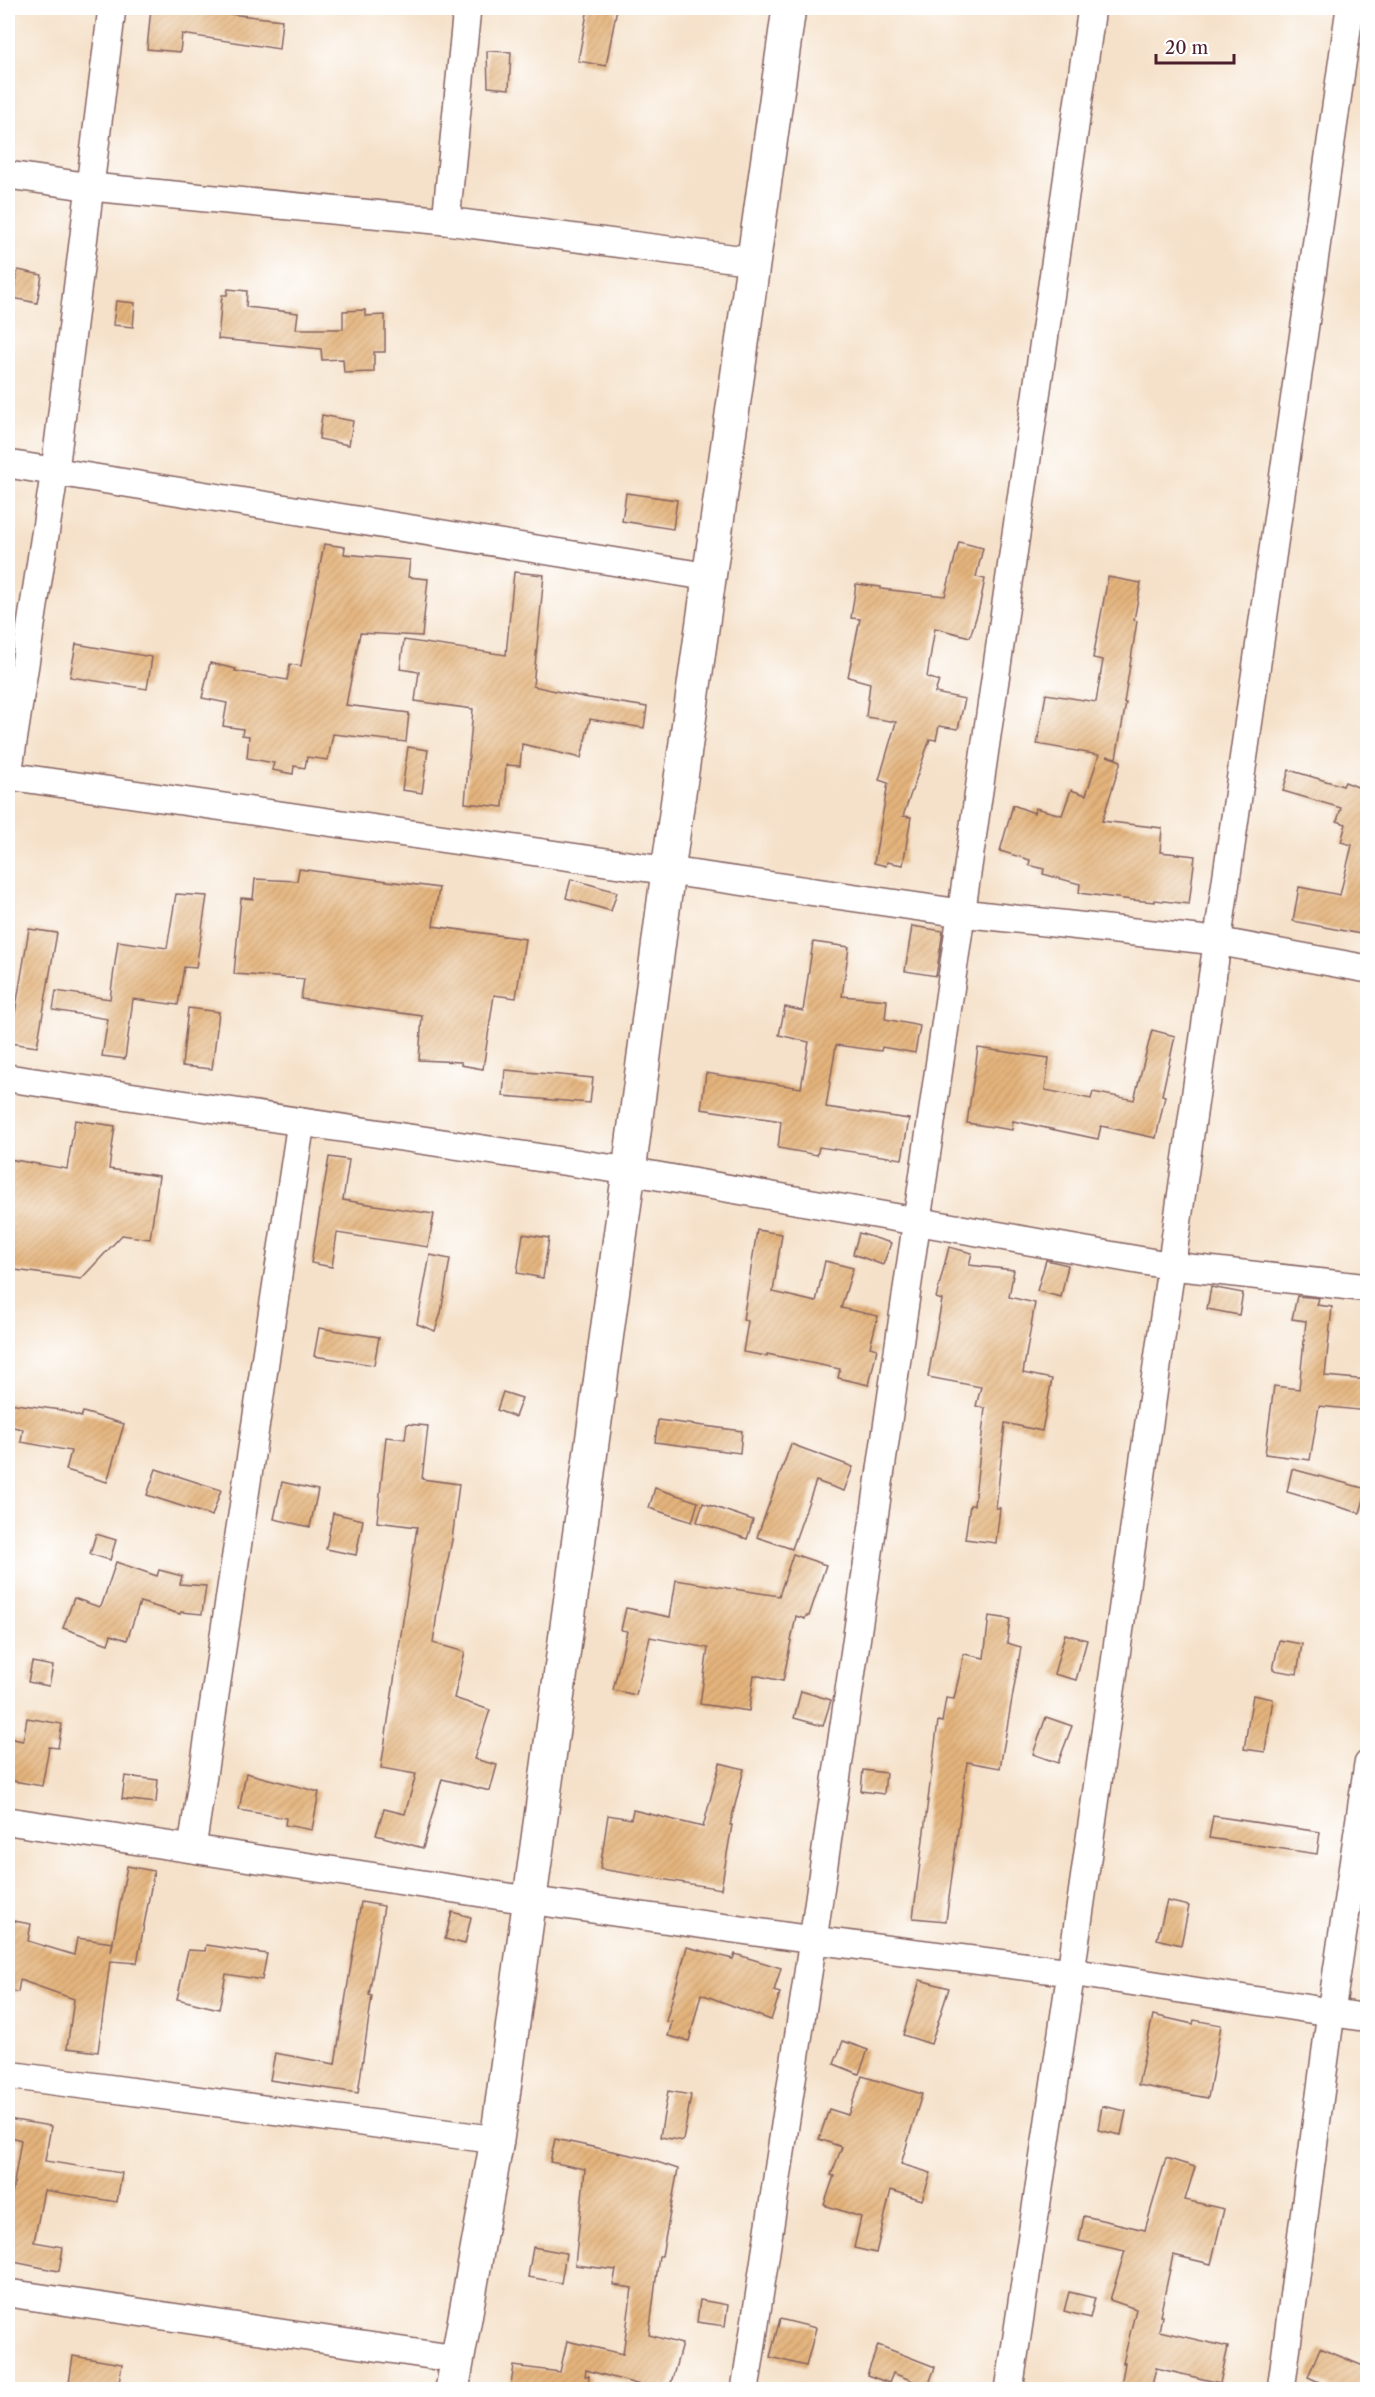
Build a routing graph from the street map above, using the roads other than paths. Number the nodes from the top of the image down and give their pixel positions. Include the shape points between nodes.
1 (112, 8) edge
2 (467, 8) edge
3 (789, 8) edge
4 (1092, 8) edge
5 (1350, 8) edge
6 (8, 175) edge
7 (91, 187) junction
8 (446, 221) junction
9 (753, 261) junction
10 (8, 464) edge
11 (55, 470) junction
12 (710, 577) junction
13 (8, 775) edge
14 (668, 871) junction
15 (961, 913) junction
16 (1216, 941) junction
17 (1368, 969) edge
18 (8, 1078) edge
19 (301, 1122) junction
20 (629, 1171) junction
21 (917, 1222) junction
22 (1172, 1266) junction
23 (1368, 1288) edge
24 (1368, 1764) edge
25 (8, 1821) edge
26 (192, 1848) junction
27 (528, 1900) junction
28 (813, 1940) junction
29 (1071, 1972) junction
30 (1331, 2012) junction
31 (1368, 2018) edge
32 (8, 2075) edge
33 (497, 2140) junction
34 (8, 2293) edge
35 (455, 2374) edge
36 (746, 2390) edge
37 (1009, 2390) edge
38 (1281, 2390) edge

1 - 7 street
2 - 8 street
3 - 9 street
4 - 15 street
5 - 16 street
6 - 7 street
7 - 8 street
7 - 11 street
8 - 9 street
9 - 12 street
10 - 11 street
11 - 12 street
11 - 13 street
12 - 14 street
13 - 14 street
14 - 15 street
14 - 20 street
15 - 16 street
15 - 21 street
16 - 17 street
16 - 22 street
18 - 19 street
19 - 20 street
19 - 26 street
20 - 21 street
20 - 27 street
21 - 22 street
21 - 28 street
22 - 23 street
22 - 29 street
24 - 30 street
25 - 26 street
26 - 27 street
27 - 28 street
27 - 33 street
28 - 29 street
28 - 36 street
29 - 30 street
29 - 37 street
30 - 31 street
30 - 38 street
32 - 33 street
33 - 35 street
34 - 35 street

